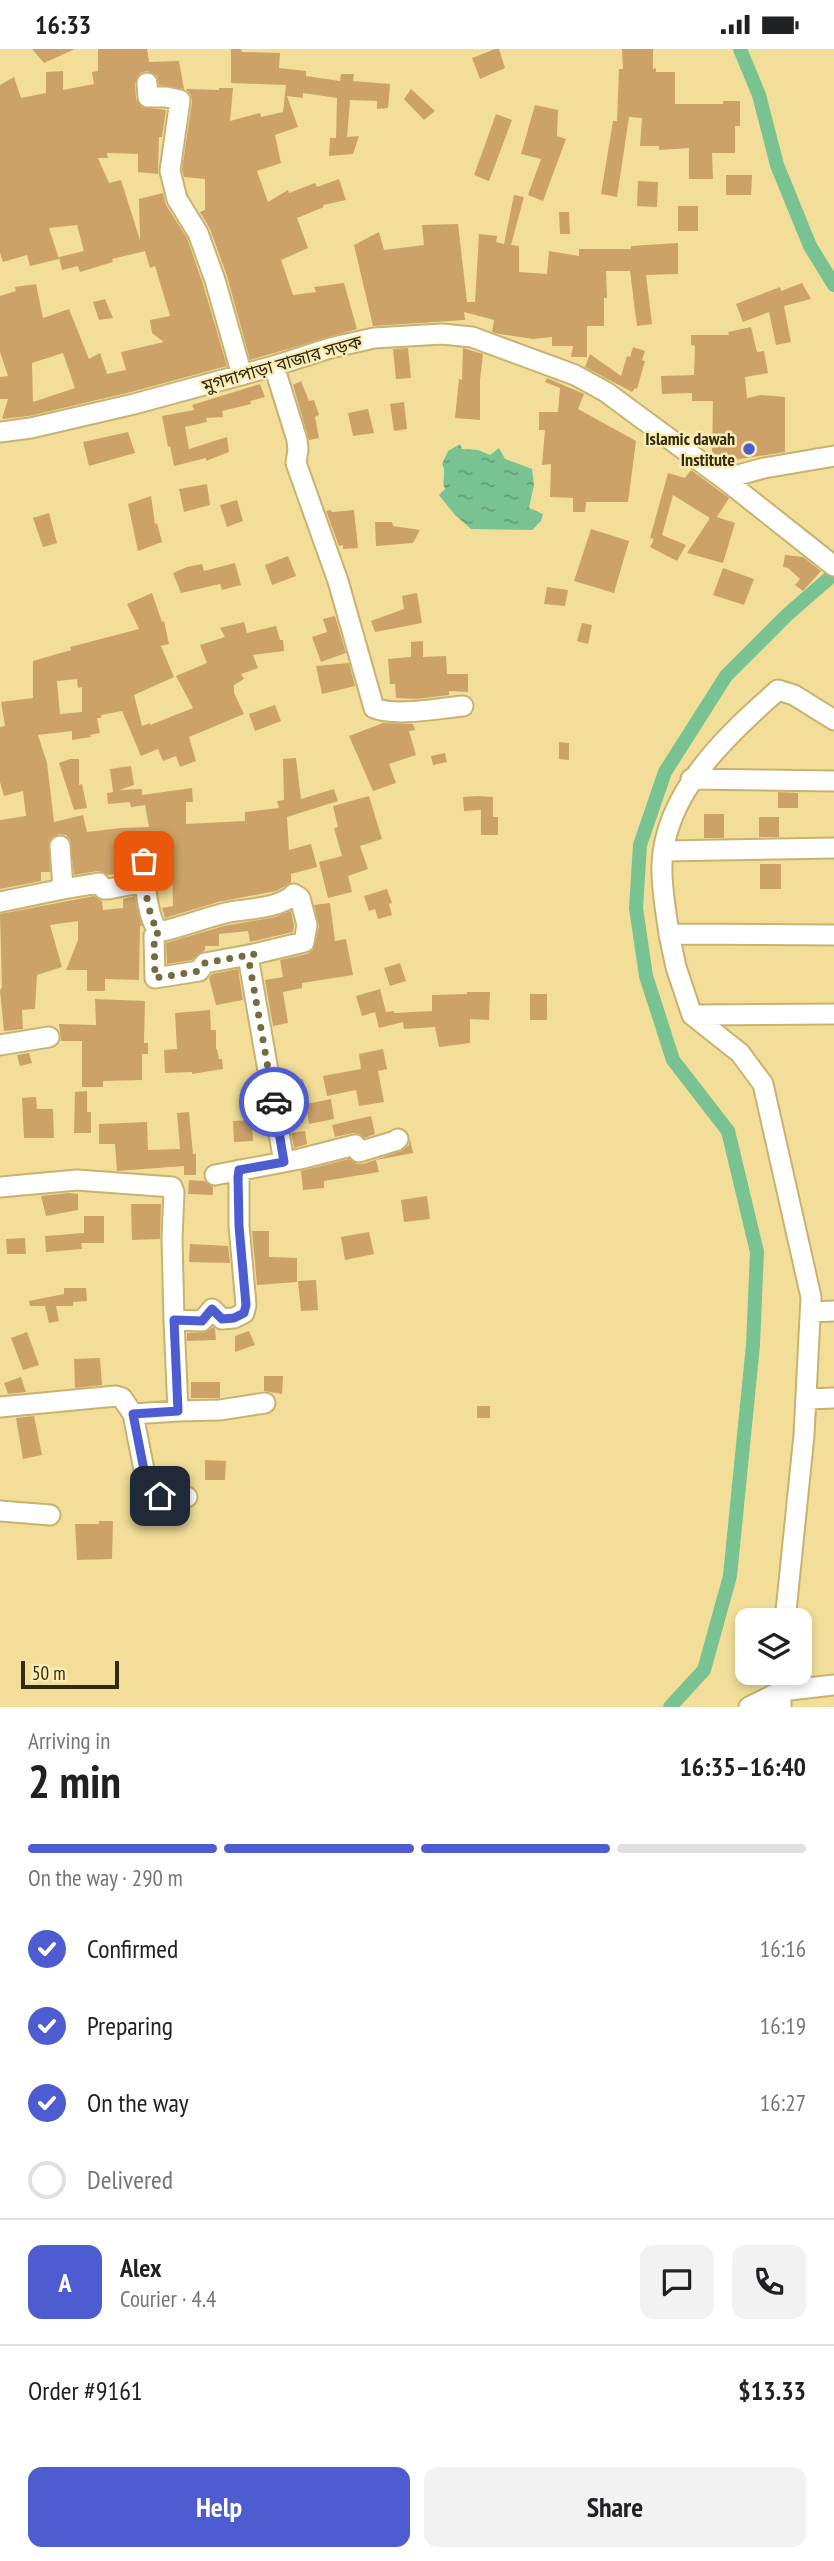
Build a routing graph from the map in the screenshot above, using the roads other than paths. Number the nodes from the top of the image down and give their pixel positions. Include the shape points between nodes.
1 (147, 83) dead end
2 (274, 366) junction
3 (242, 375) junction
4 (0, 432) edge
5 (834, 456) edge
6 (724, 479) junction
7 (834, 566) edge
8 (463, 706) dead end
9 (834, 720) edge
10 (691, 779) junction
11 (834, 781) edge
12 (60, 846) dead end
13 (834, 848) edge
14 (145, 850) dead end
15 (664, 851) junction
16 (145, 881) junction
17 (63, 889) junction
18 (0, 902) edge
19 (159, 932) junction
20 (669, 934) junction
21 (834, 935) edge
22 (254, 954) junction
23 (834, 1014) edge
24 (692, 1015) junction
25 (49, 1037) dead end
26 (0, 1045) edge
27 (398, 1139) dead end
28 (284, 1162) junction
29 (239, 1170) junction
30 (215, 1175) dead end
31 (0, 1187) edge
32 (834, 1311) edge
33 (811, 1312) junction
34 (174, 1320) junction
35 (834, 1398) edge
36 (806, 1399) junction
37 (265, 1403) dead end
38 (0, 1407) edge
39 (178, 1411) junction
40 (133, 1414) junction
41 (187, 1497) dead end
42 (0, 1511) edge
43 (50, 1515) dead end
44 (786, 1608) edge
45 (834, 1685) edge
46 (780, 1690) edge
47 (748, 1707) edge

1 - 3 street via 148,97 180,100 170,171 177,199 198,233 215,280
2 - 3 street, মুগদাপাড়া বাজার সড়ক
2 - 6 street, মুগদাপাড়া বাজার সড়ক via 374,338 472,337 575,375 606,392
2 - 8 street via 299,450 296,463 338,581 374,708 412,711
3 - 4 street, মুগদাপাড়া বাজার সড়ক
5 - 6 street
6 - 7 street, মুগদাপাড়া বাজার সড়ক
9 - 10 street via 778,690 737,726
10 - 11 street
10 - 15 street
12 - 17 street
13 - 15 street
14 - 16 street
15 - 20 street
16 - 17 street via 108,889 99,883
16 - 19 street
17 - 18 street
19 - 22 street via 154,936 155,978 199,971 205,963
19 - 22 street via 276,903 294,894 300,898 307,925 304,942
20 - 21 street
20 - 24 street
22 - 28 street via 249,961
23 - 24 street
24 - 33 street via 740,1052 764,1084
25 - 26 street
27 - 28 street via 359,1152 355,1145
28 - 29 street
29 - 30 street
29 - 34 street via 244,1313 222,1319 212,1309 202,1321
31 - 34 street via 77,1180 172,1187
32 - 33 street
33 - 36 street
34 - 39 street
35 - 36 street
36 - 44 street
37 - 39 street
38 - 40 street via 116,1396
39 - 40 street
40 - 41 street via 147,1485 160,1496
42 - 43 street
45 - 46 street
46 - 47 street

